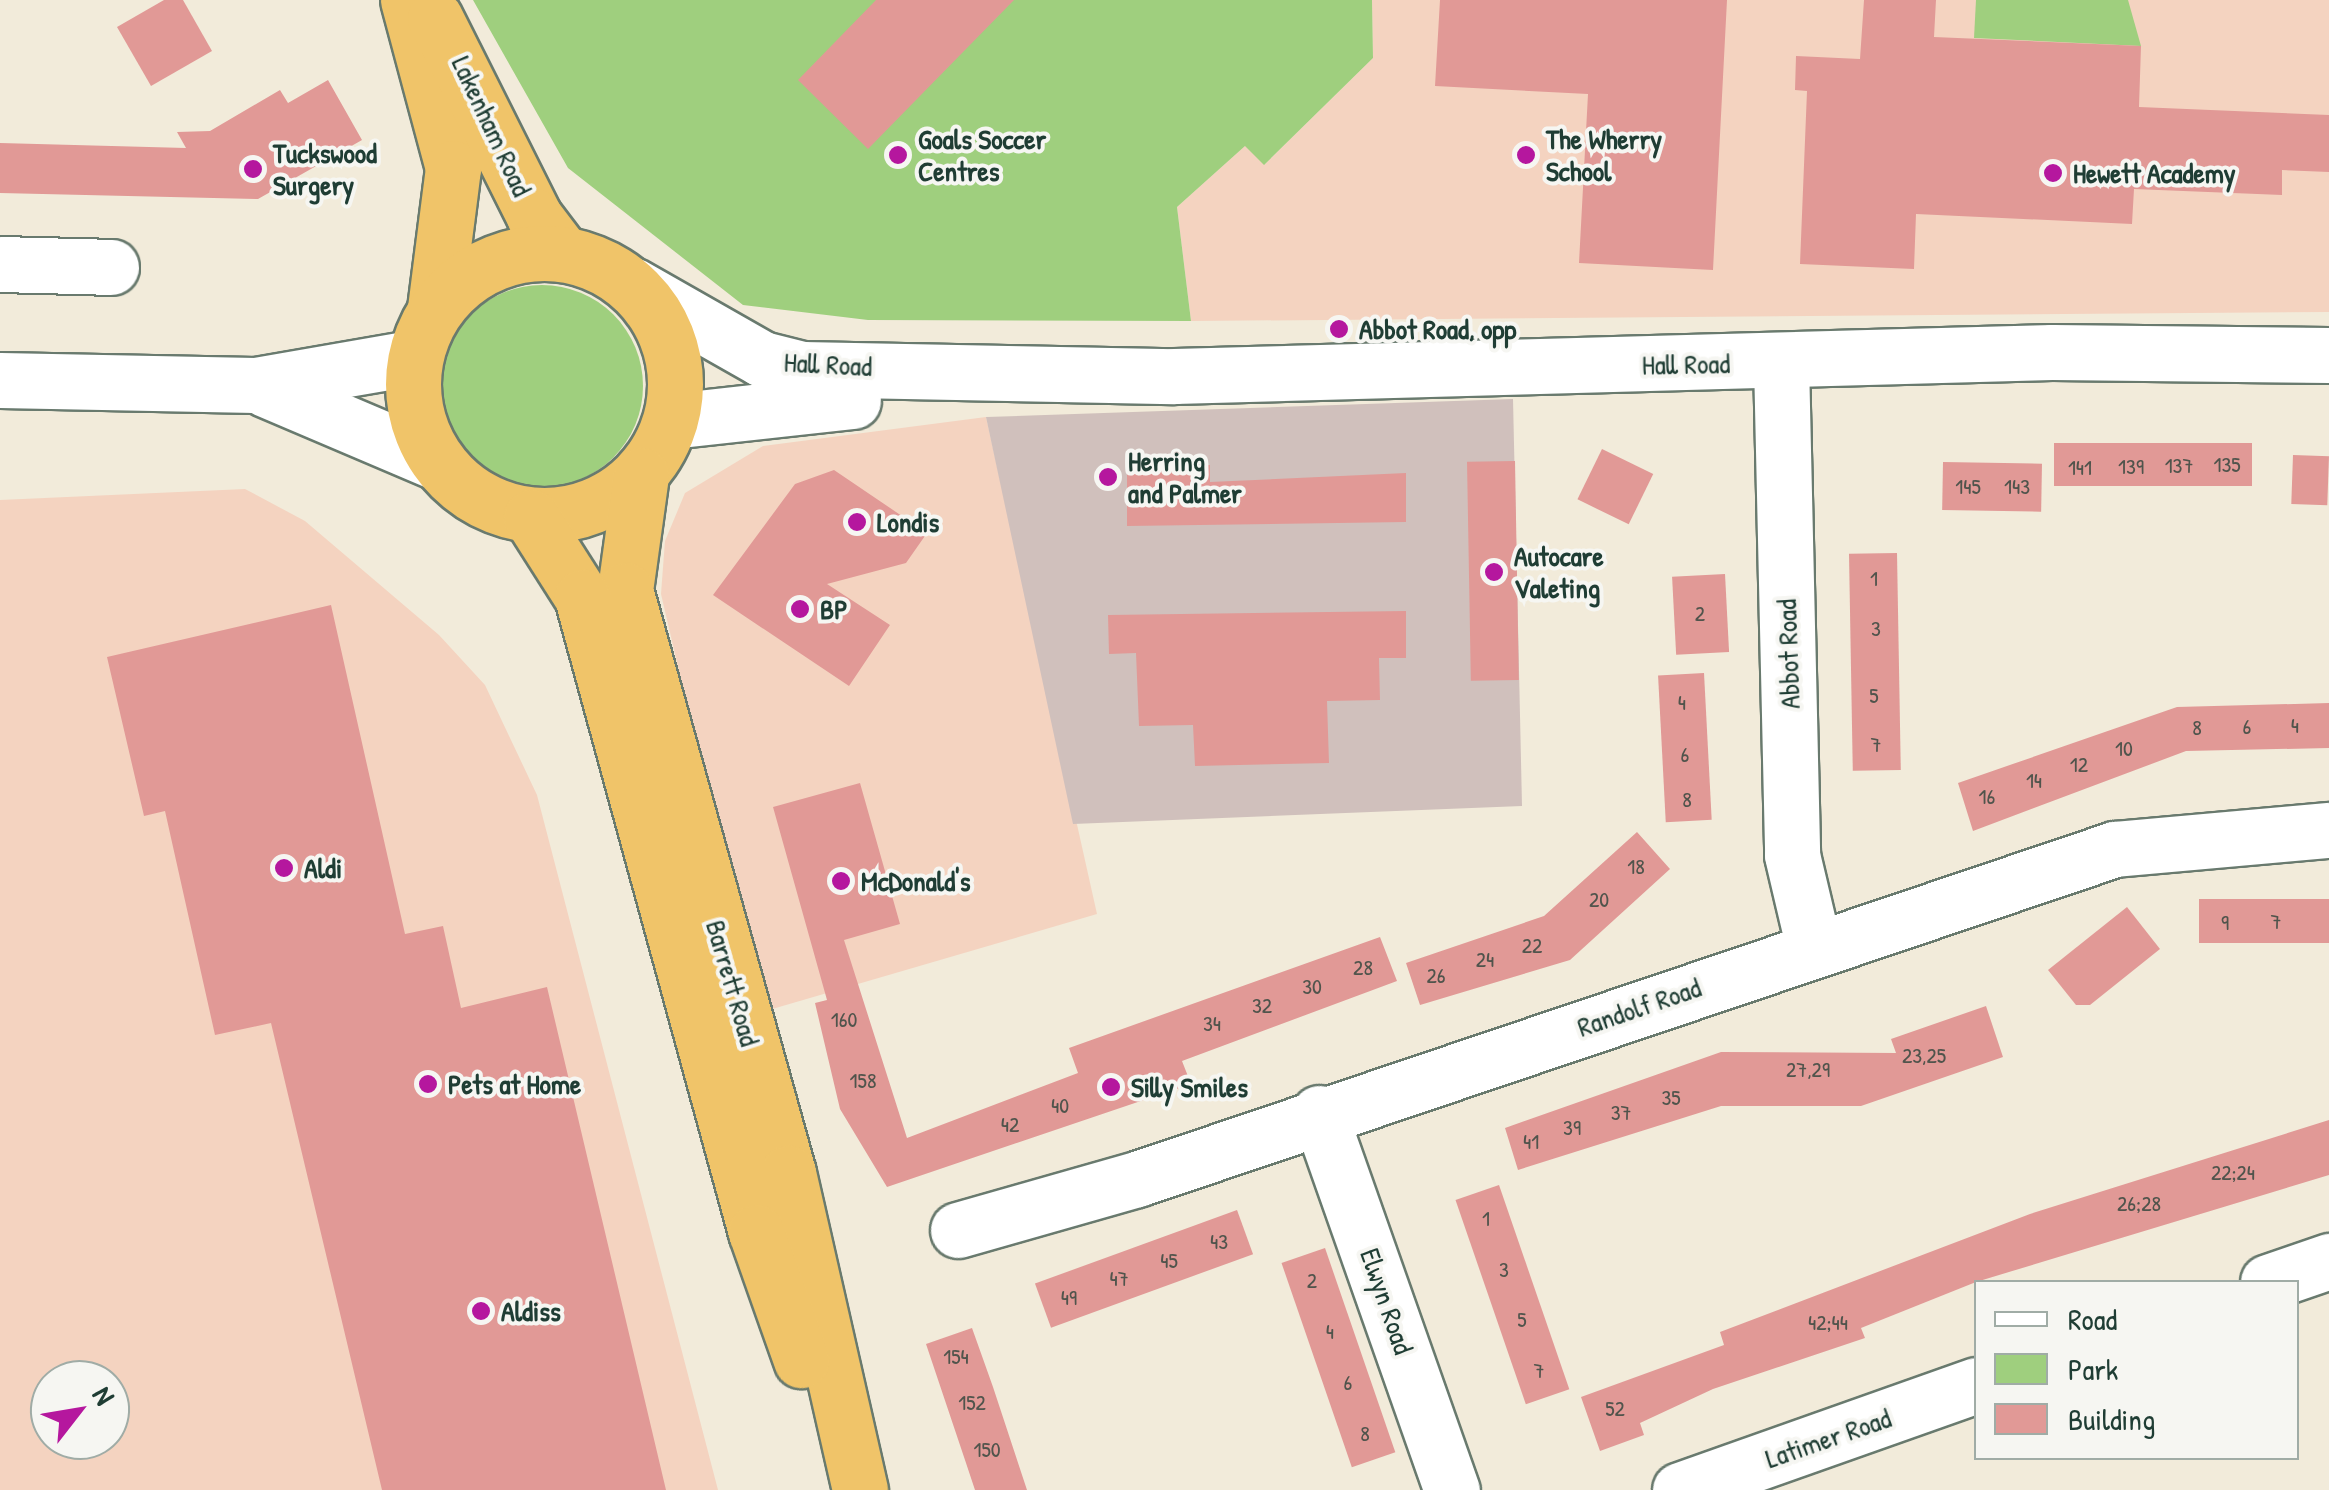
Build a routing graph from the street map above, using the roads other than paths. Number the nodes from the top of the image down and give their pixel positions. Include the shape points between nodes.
1 (408, 0) edge
2 (420, 0) edge
3 (562, 253) junction
4 (0, 264) edge
5 (111, 267) dead end
6 (632, 285) junction
7 (436, 309) junction
8 (2329, 355) edge
9 (412, 358) junction
10 (1781, 362) junction
11 (1043, 377) junction
12 (0, 380) edge
13 (255, 385) junction
14 (671, 421) junction
15 (437, 462) junction
16 (641, 475) junction
17 (531, 517) junction
18 (2329, 830) edge
19 (1813, 944) junction
20 (1318, 1112) junction
21 (958, 1230) dead end
22 (2329, 1261) edge
23 (2274, 1280) edge
24 (1974, 1386) edge
25 (846, 1490) edge
26 (860, 1490) edge
27 (1452, 1490) edge
28 (1680, 1490) edge

1 - 7 highway, Lakenham Road via 453,168
2 - 3 highway, Lakenham Road via 452,39 534,216
3 - 6 highway, Hall Road
3 - 7 highway via 485,266
4 - 5 street
6 - 11 street, Hall Road via 762,359 802,369 974,365
6 - 14 highway, Hall Road via 664,327 677,377
7 - 9 highway
8 - 10 street, Hall Road
9 - 13 street, Hall Road
9 - 15 highway, Hall Road via 418,421
10 - 11 street, Hall Road
10 - 19 street, Abbot Road via 1792,855
11 - 14 street, Hall Road via 975,395 788,402
12 - 13 street, Hall Road
13 - 15 street, Hall Road
14 - 16 highway, Hall Road
15 - 17 highway, Hall Road via 479,499
16 - 17 highway, Hall Road via 588,510
16 - 26 highway, Barrett Road via 625,590 788,1173
17 - 25 highway, Barrett Road via 582,597 756,1232
18 - 19 street, Randolf Road via 2114,849
19 - 20 street, Randolf Road
20 - 21 street, Randolf Road
20 - 27 street, Elwyn Road
22 - 23 street
24 - 28 street, Latimer Road

